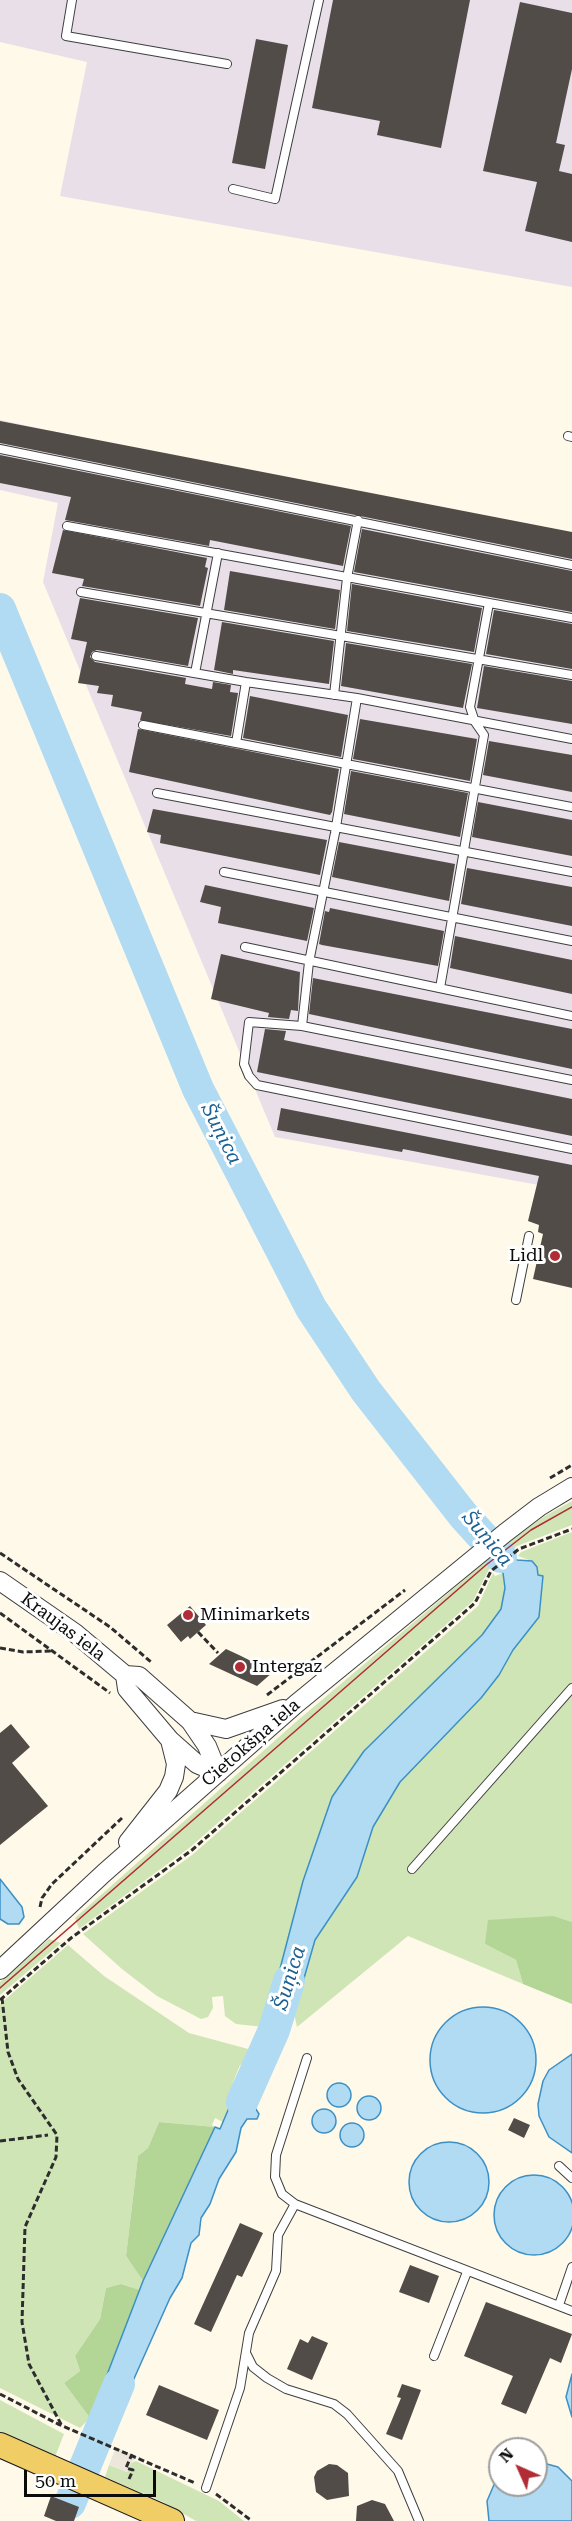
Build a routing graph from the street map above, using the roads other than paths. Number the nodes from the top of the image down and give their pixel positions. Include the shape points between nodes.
1 (72, 0) edge
2 (319, 0) edge
3 (227, 64) dead end
4 (233, 189) dead end
5 (0, 449) edge
6 (358, 520) junction
7 (67, 526) dead end
8 (218, 553) junction
9 (572, 566) edge
10 (347, 578) junction
11 (81, 592) dead end
12 (489, 603) junction
13 (207, 613) junction
14 (572, 618) edge
15 (342, 636) junction
16 (96, 656) dead end
17 (479, 660) junction
18 (195, 673) junction
19 (572, 675) edge
20 (246, 682) junction
21 (334, 695) junction
22 (357, 698) junction
23 (475, 722) junction
24 (143, 725) dead end
25 (572, 739) edge
26 (236, 743) junction
27 (346, 763) junction
28 (477, 788) junction
29 (157, 793) dead end
30 (572, 807) edge
31 (336, 826) junction
32 (465, 853) junction
33 (224, 872) dead end
34 (572, 872) edge
35 (324, 891) junction
36 (453, 917) junction
37 (572, 941) edge
38 (245, 946) dead end
39 (309, 962) junction
40 (440, 988) junction
41 (572, 1016) edge
42 (302, 1026) junction
43 (572, 1080) edge
44 (572, 1149) edge
45 (529, 1236) dead end
46 (516, 1300) dead end
47 (572, 1487) edge
48 (0, 1581) edge
49 (125, 1675) junction
50 (572, 1688) edge
51 (296, 1704) junction
52 (190, 1720) junction
53 (171, 1740) junction
54 (218, 1773) junction
55 (412, 1869) dead end
56 (104, 1873) junction
57 (0, 1970) edge
58 (306, 2058) dead end
59 (559, 2166) dead end
60 (572, 2178) edge
61 (295, 2204) junction
62 (572, 2267) edge
63 (467, 2272) junction
64 (559, 2305) junction
65 (572, 2311) edge
66 (246, 2353) junction
67 (434, 2356) dead end
68 (1, 2446) edge
69 (206, 2488) road end
70 (172, 2521) edge
71 (419, 2521) edge

1 - 3 lane via 66,36
2 - 4 lane via 275,199
5 - 6 lane
6 - 9 lane
6 - 10 lane
7 - 8 lane
8 - 10 lane
8 - 13 lane
10 - 12 lane
10 - 15 lane
11 - 13 lane
12 - 14 lane
12 - 17 lane
13 - 15 lane
13 - 18 lane
15 - 17 lane
15 - 21 lane
16 - 18 lane
17 - 19 lane
17 - 23 lane via 470,707
18 - 20 lane
20 - 21 lane
20 - 26 lane
21 - 22 lane
22 - 23 lane
22 - 27 lane
23 - 25 lane
23 - 28 lane via 484,735
24 - 26 lane
26 - 27 lane
27 - 28 lane
27 - 31 lane
28 - 30 lane
28 - 32 lane
29 - 31 lane
31 - 32 lane
31 - 35 lane
32 - 34 lane
32 - 36 lane
33 - 35 lane
35 - 36 lane
35 - 39 lane
36 - 37 lane
36 - 40 lane
38 - 39 lane
39 - 40 lane
39 - 42 lane
40 - 41 lane
42 - 43 lane
42 - 44 lane via 249,1022 244,1064 257,1085
45 - 46 lane
47 - 51 street, Cietokšņa iela via 505,1533
48 - 49 street, Kraujas iela via 75,1633
49 - 52 street, Kraujas iela via 139,1676
49 - 53 street, Kraujas iela via 127,1689
50 - 55 lane
51 - 52 street via 226,1729
51 - 54 street, Cietokšņa iela
52 - 54 street, Kraujas iela
53 - 54 street, Kraujas iela via 197,1764
53 - 56 street via 176,1764 171,1784
54 - 56 street, Cietokšņa iela
56 - 57 street, Cietokšņa iela
58 - 61 lane via 276,2156 275,2177 282,2194
59 - 60 lane
61 - 63 lane
61 - 66 lane via 278,2235 276,2271 249,2333
62 - 64 lane
63 - 64 lane
63 - 67 lane
64 - 65 lane
66 - 69 lane via 240,2388
66 - 71 lane via 253,2367 267,2378 286,2389 334,2404 347,2414 398,2471
68 - 70 main road

